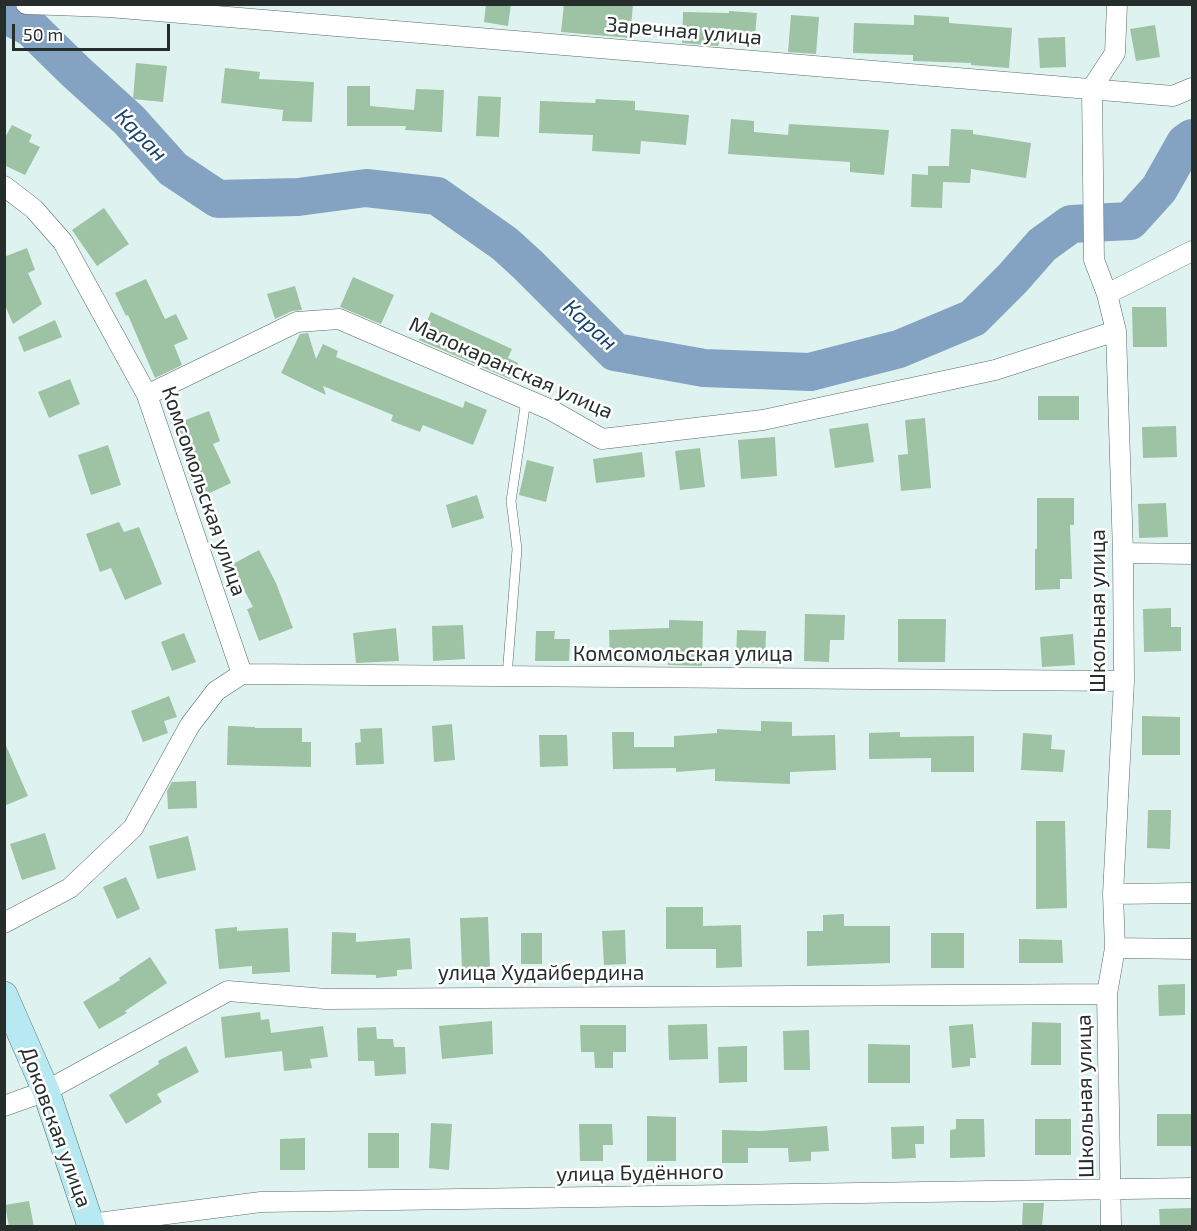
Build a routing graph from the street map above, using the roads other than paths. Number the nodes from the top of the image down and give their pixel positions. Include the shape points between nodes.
1 (26, 4) edge
2 (1117, 4) edge
3 (1092, 88) junction
4 (1192, 88) edge
5 (4, 186) edge
6 (1192, 251) edge
7 (1107, 294) junction
8 (1116, 331) junction
9 (147, 395) junction
10 (526, 400) junction
11 (1123, 553) junction
12 (1192, 554) edge
13 (242, 674) junction
14 (507, 676) junction
15 (1124, 681) junction
16 (1113, 894) junction
17 (1192, 894) edge
18 (4, 923) edge
19 (1115, 948) junction
20 (1192, 949) edge
21 (1107, 994) junction
22 (4, 995) edge
23 (46, 1091) junction
24 (4, 1107) edge
25 (1192, 1188) edge
26 (1110, 1190) junction
27 (91, 1225) edge
28 (1111, 1227) edge

1 - 3 street, Заречная улица via 109,7
2 - 3 street via 1115,52
3 - 4 street, Заречная улица via 1173,96
3 - 7 street, Школьная улица via 1094,260
5 - 9 street, Комсомольская улица via 34,209 63,242
6 - 7 street
7 - 8 street, Школьная улица
8 - 10 street, Малокаранская улица via 995,370 751,422 602,439
8 - 11 street, Школьная улица
9 - 10 street, Малокаранская улица via 297,322 339,319
9 - 13 street, Комсомольская улица
10 - 14 lane via 511,501 517,549
11 - 12 street
11 - 15 street, Школьная улица
13 - 14 street, Комсомольская улица
13 - 18 street via 216,691 190,725 133,828 70,888
14 - 15 street, Комсомольская улица
15 - 16 street, Школьная улица
16 - 17 street
16 - 19 street, Школьная улица
19 - 20 street
19 - 21 street, Школьная улица
21 - 23 street, улица Худайбердина via 326,999 228,991
21 - 26 street, Школьная улица
22 - 23 main road, Доковская улица
23 - 24 street, улица Худайбердина
23 - 27 main road, Доковская улица
25 - 26 street, улица Будённого
26 - 27 street, улица Будённого via 261,1202
26 - 28 street, Школьная улица

